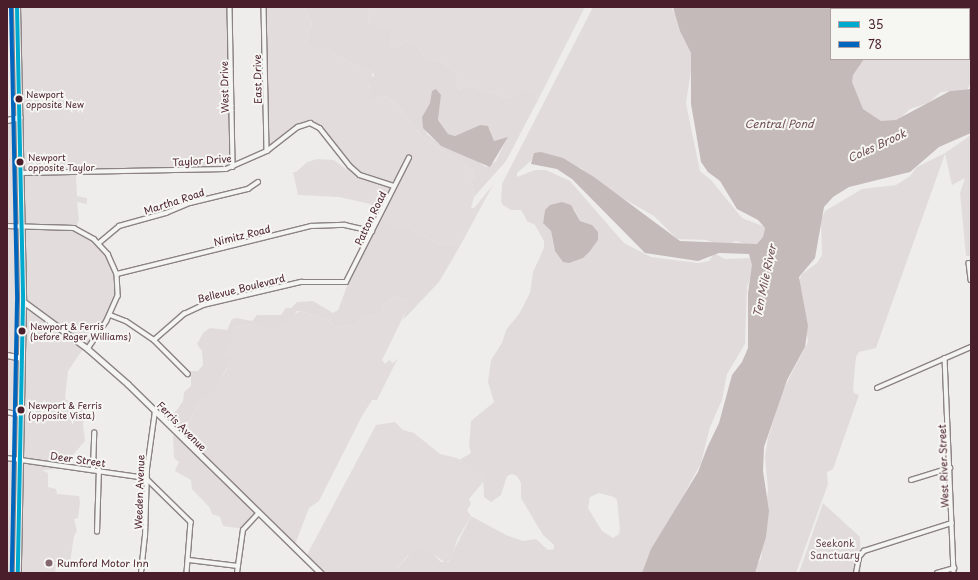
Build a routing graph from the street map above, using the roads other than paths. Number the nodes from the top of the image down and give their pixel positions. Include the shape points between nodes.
1 (17, 7) edge
2 (230, 7) edge
3 (264, 7) edge
4 (20, 117) junction
5 (7, 120) edge
6 (267, 151) junction
7 (409, 158) dead end
8 (233, 167) junction
9 (21, 173) junction
10 (258, 182) dead end
11 (394, 186) junction
12 (7, 226) edge
13 (21, 226) junction
14 (372, 231) junction
15 (99, 243) junction
16 (969, 263) dead end
17 (116, 274) junction
18 (971, 280) edge
19 (343, 283) joint
20 (23, 301) junction
21 (110, 315) junction
22 (154, 340) junction
23 (971, 347) edge
24 (88, 349) junction
25 (7, 355) edge
26 (22, 358) junction
27 (945, 358) junction
28 (188, 374) dead end
29 (877, 388) dead end
30 (155, 411) junction
31 (7, 412) edge
32 (21, 415) junction
33 (94, 433) dead end
34 (7, 458) edge
35 (20, 459) junction
36 (950, 468) junction
37 (93, 469) junction
38 (99, 470) junction
39 (146, 478) junction
40 (911, 480) dead end
41 (259, 513) junction
42 (952, 523) junction
43 (97, 532) dead end
44 (189, 560) junction
45 (238, 566) junction
46 (954, 568) junction
47 (18, 573) edge
48 (141, 573) edge
49 (187, 573) edge
50 (237, 573) edge
51 (321, 573) edge
52 (856, 573) edge
53 (937, 573) edge
54 (954, 573) edge

1 - 4 main road
2 - 8 street, West Drive
3 - 6 street, East Drive
4 - 5 street
4 - 9 main road
6 - 8 street, Taylor Drive
6 - 11 street, Taylor Drive via 298,126 310,123 320,128 360,175
7 - 11 street, Patton Road
8 - 9 street, Taylor Drive
9 - 13 main road
10 - 15 street, Martha Road via 248,189 190,203 166,213 119,226
11 - 14 street, Patton Road
12 - 13 street
13 - 15 street via 74,228
13 - 20 main road
14 - 17 street, Nimitz Road via 345,225 311,226
14 - 19 street, Patton Road via 349,277
15 - 17 street via 108,254
16 - 18 street
17 - 21 street via 118,296
19 - 22 street, Bellevue Boulevard via 301,282 204,305 184,314
20 - 24 street, Ferris Avenue via 29,302
20 - 26 main road
21 - 22 street via 126,321
21 - 24 street
22 - 28 street
23 - 27 street
24 - 30 street, Ferris Avenue
25 - 26 street
26 - 32 main road
27 - 29 street
27 - 36 street, West River Street
30 - 39 street, Weeden Avenue
30 - 41 street, Ferris Avenue
31 - 32 street
32 - 35 main road
33 - 37 street
34 - 35 street, Deer Street
35 - 37 street, Deer Street
35 - 47 main road
36 - 40 street
36 - 42 street, West River Street
37 - 38 street, Deer Street
38 - 39 street, Deer Street
38 - 43 street
39 - 44 street via 189,519
39 - 48 street, Weeden Avenue via 145,537
41 - 45 street via 243,530
41 - 51 street, Ferris Avenue
42 - 46 street, West River Street
42 - 52 street via 870,549 859,557
44 - 45 street
44 - 49 street
45 - 50 street
46 - 53 street
46 - 54 street, West River Street

